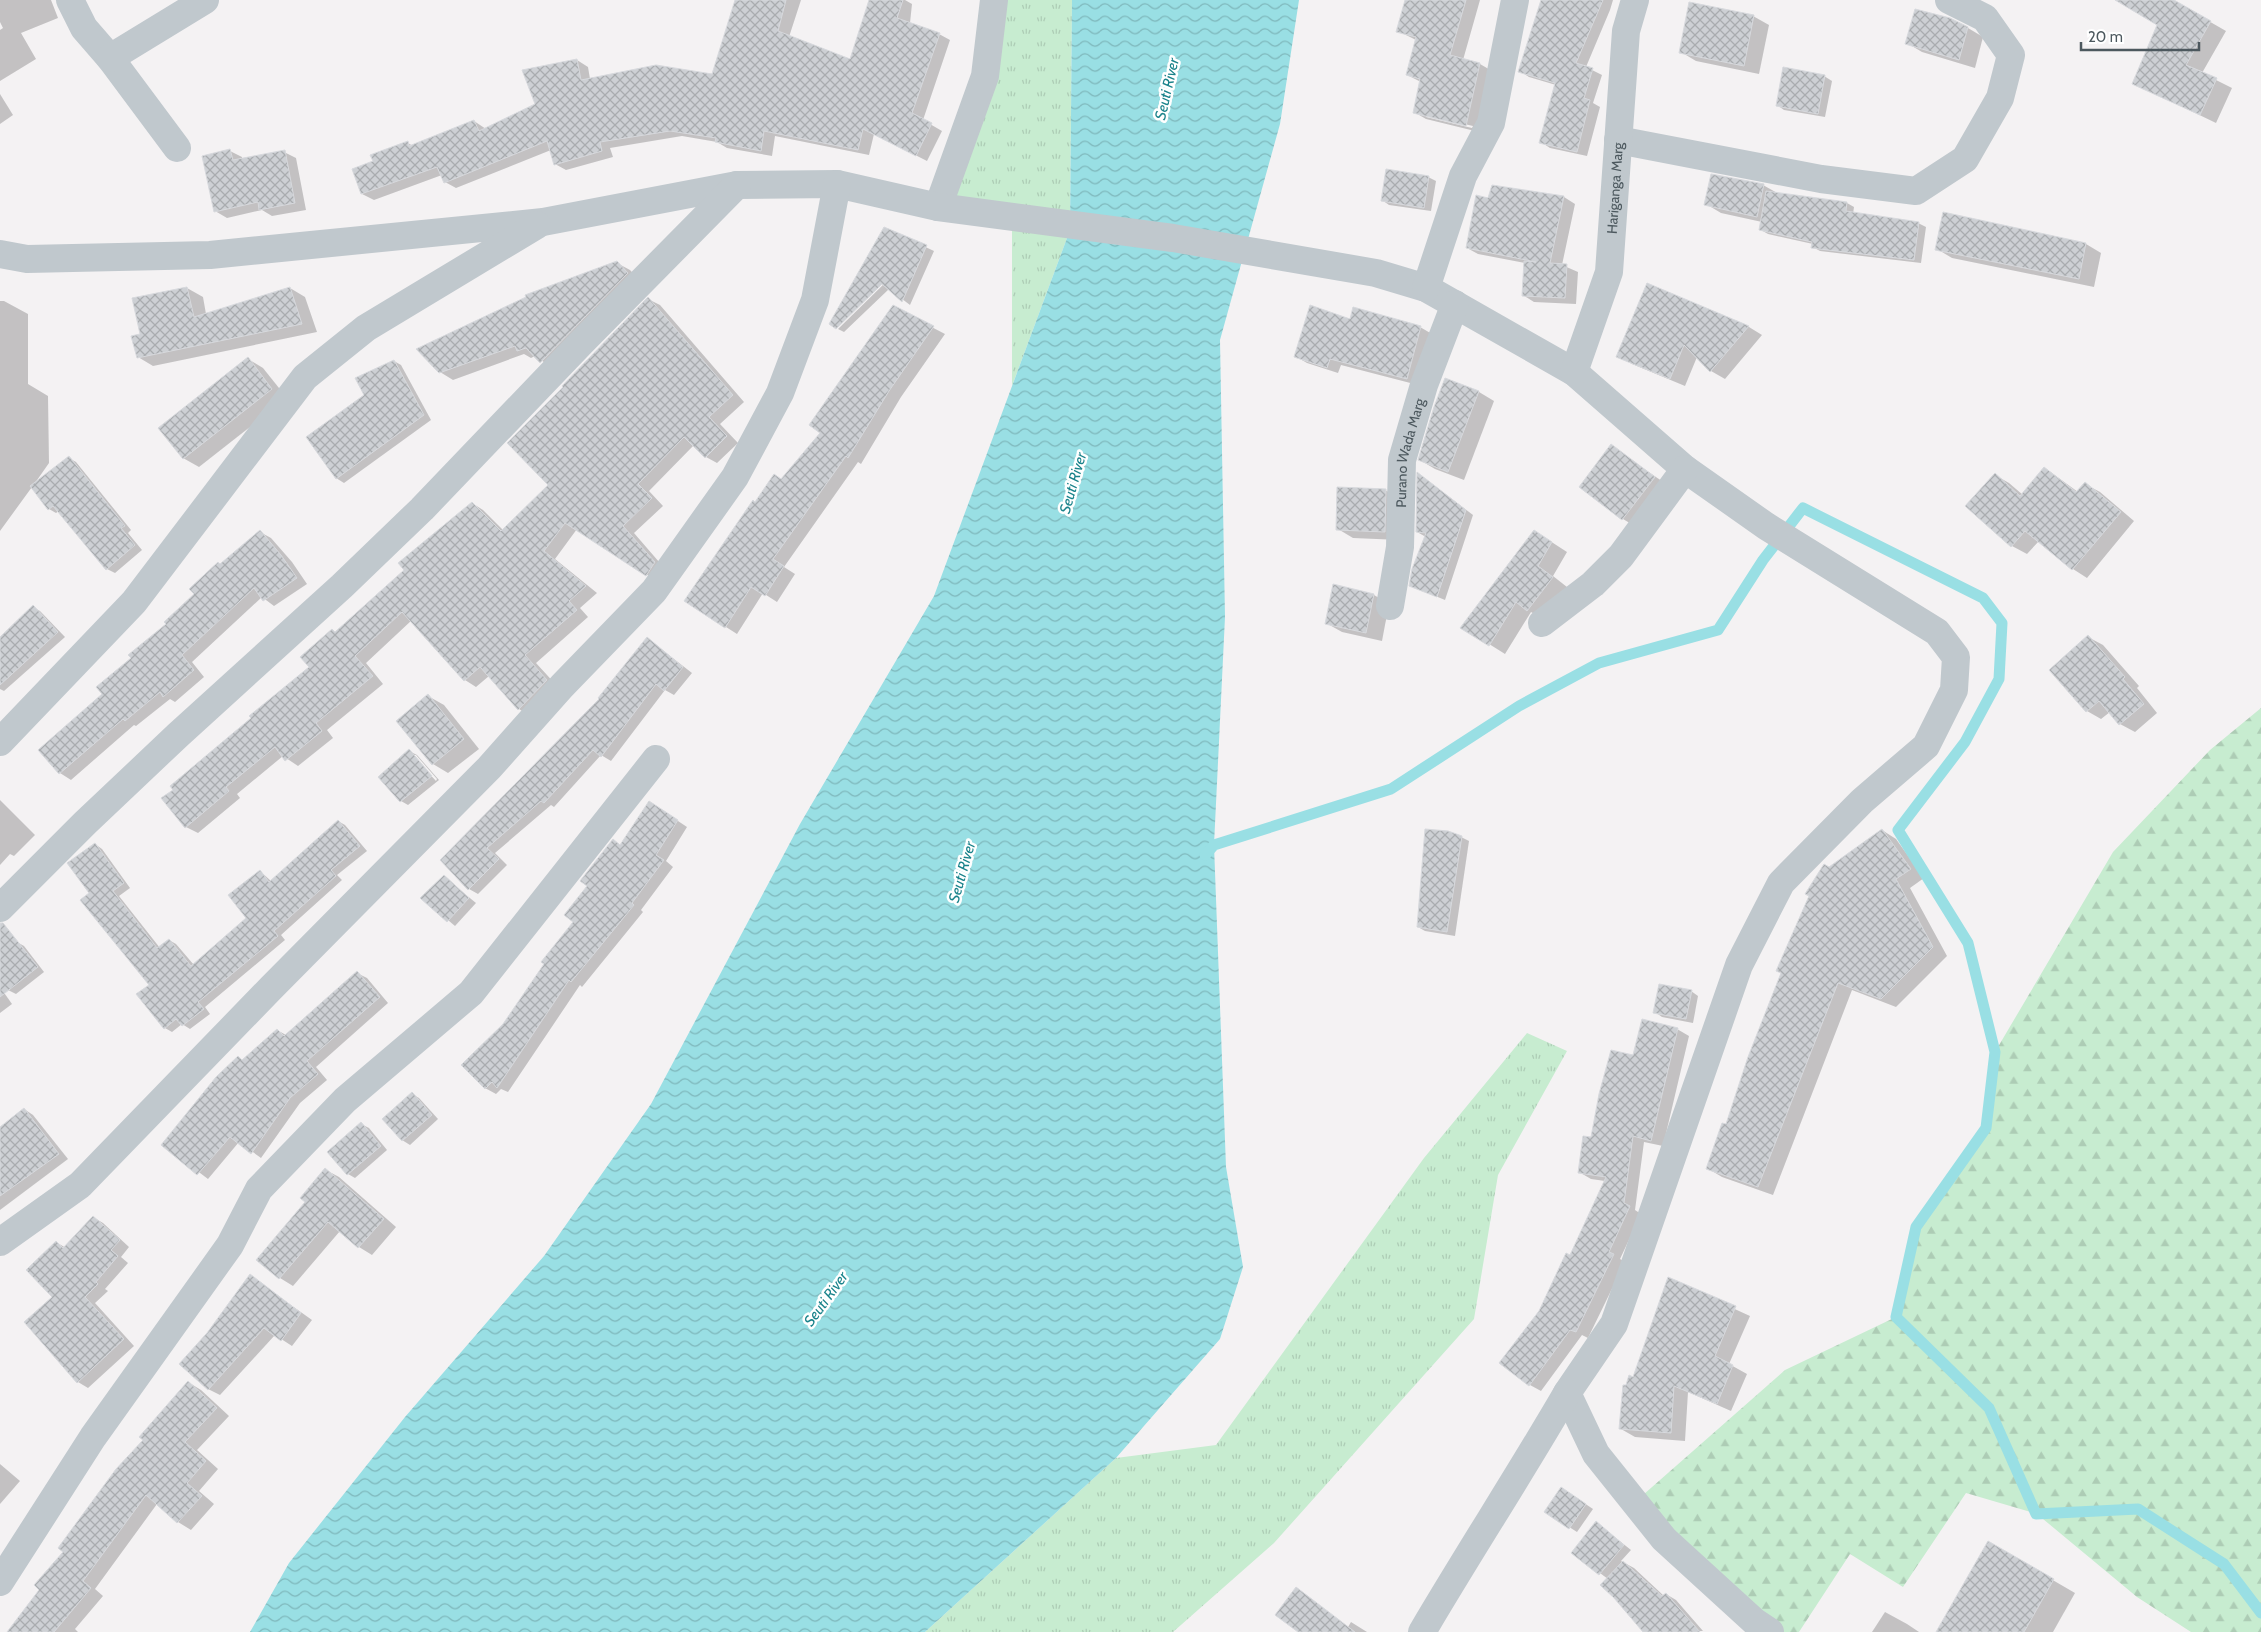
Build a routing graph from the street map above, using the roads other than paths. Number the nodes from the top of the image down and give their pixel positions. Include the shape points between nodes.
1 (70, 0) edge
2 (205, 0) edge
3 (994, 0) edge
4 (1515, 0) edge
5 (1635, 0) edge
6 (1949, 0) edge
7 (110, 58) junction
8 (1618, 140) junction
9 (177, 148) dead end
10 (837, 184) junction
11 (736, 185) junction
12 (938, 207) junction
13 (543, 222) junction
14 (0, 254) edge
15 (1426, 288) junction
16 (1455, 304) junction
17 (1574, 372) junction
18 (1685, 469) junction
19 (1390, 606) dead end
20 (1542, 623) dead end
21 (0, 742) edge
22 (656, 759) dead end
23 (0, 908) edge
24 (0, 1242) edge
25 (1567, 1393) junction
26 (0, 1582) edge
27 (1422, 1632) edge
28 (1770, 1632) edge

1 - 7 street via 84,28
2 - 7 street
3 - 12 street via 985,76
4 - 15 street via 1491,123 1463,176
5 - 8 street, Hariganga Marg via 1626,31
6 - 8 street via 1985,18 2011,56 2000,98 1965,159 1916,191 1820,179
7 - 9 street
8 - 17 street, Hariganga Marg via 1608,272
10 - 11 street
10 - 12 street
10 - 24 street via 815,300 780,393 735,477 654,591 562,686 489,768 80,1186
11 - 13 street
11 - 23 street via 422,509 164,748
12 - 15 street via 1173,238 1376,273
13 - 14 street via 210,256 27,259
13 - 21 street via 366,328 306,377 134,602
15 - 16 street
16 - 17 street
16 - 19 street, Purano Wada Marg via 1424,385 1402,460 1400,547
17 - 18 street
18 - 20 street via 1621,556 1593,584
18 - 25 street via 1766,526 1937,632 1956,657 1954,690 1926,746 1862,800 1781,883 1739,965 1614,1324
22 - 26 street via 471,993 345,1100 259,1189 230,1245 94,1438
25 - 27 street
25 - 28 street via 1596,1454 1664,1539

